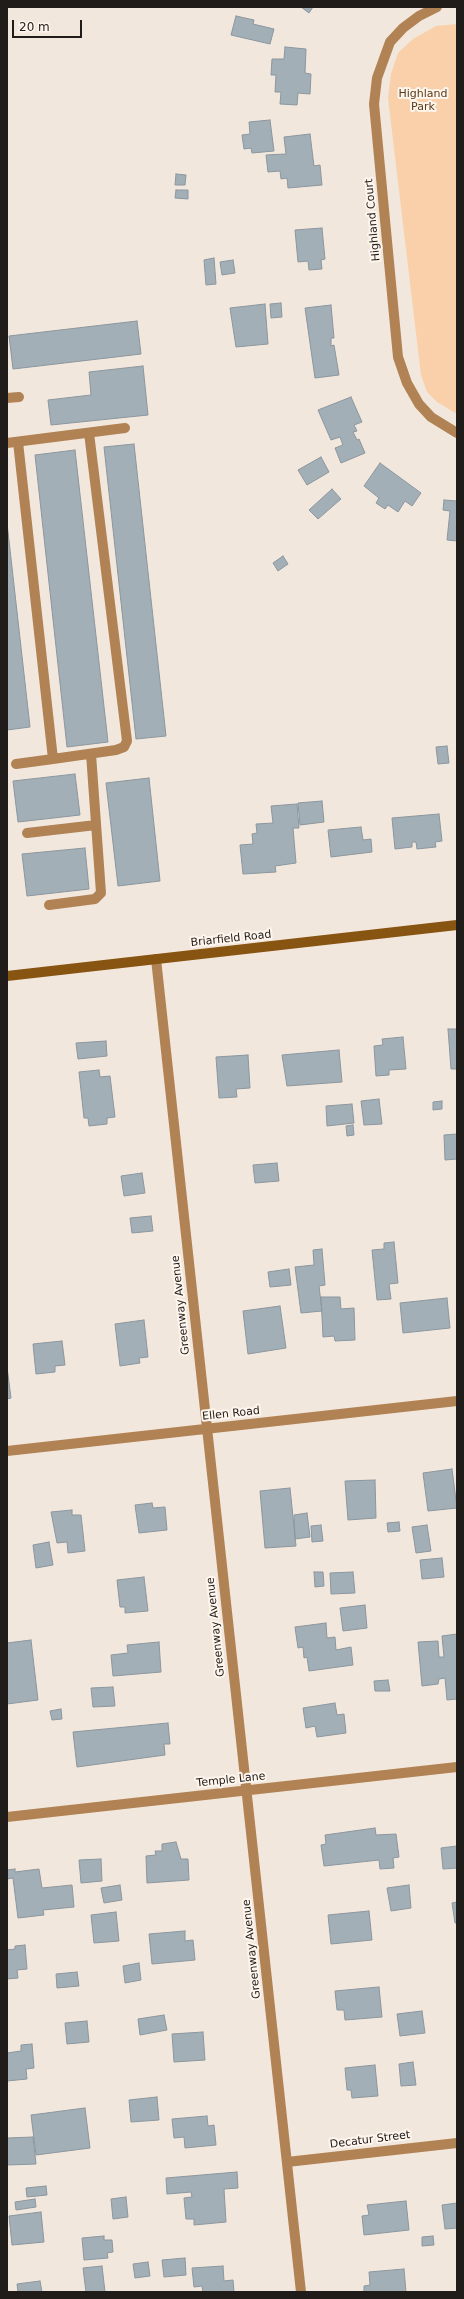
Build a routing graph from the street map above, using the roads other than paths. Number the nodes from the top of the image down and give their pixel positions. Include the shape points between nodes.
1 (437, 7) edge
2 (19, 397) dead end
3 (7, 398) edge
4 (125, 428) dead end
5 (88, 433) junction
6 (457, 433) edge
7 (18, 442) junction
8 (7, 443) edge
9 (91, 754) junction
10 (53, 759) junction
11 (16, 764) dead end
12 (96, 825) junction
13 (28, 833) dead end
14 (49, 905) dead end
15 (457, 925) edge
16 (156, 960) junction
17 (7, 976) edge
18 (457, 1401) edge
19 (206, 1428) junction
20 (7, 1450) edge
21 (457, 1767) edge
22 (245, 1790) junction
23 (7, 1817) edge
24 (457, 2143) edge
25 (287, 2162) junction
26 (301, 2292) edge

1 - 6 street, Highland Court via 419,16 390,42 377,78 374,104 398,357 407,383 419,404 431,417
2 - 3 street
4 - 5 street
5 - 7 street
5 - 9 street via 127,741 124,747 116,750
7 - 8 street
7 - 10 street
9 - 10 street
9 - 12 street
10 - 11 street
12 - 13 street
12 - 14 street via 101,893 95,899
15 - 16 main road, Briarfield Road
16 - 17 main road, Briarfield Road
16 - 19 street, Greenway Avenue
18 - 19 street, Ellen Road
19 - 20 street, Ellen Road
19 - 22 street, Greenway Avenue
21 - 22 street, Temple Lane
22 - 23 street, Temple Lane
22 - 25 street, Greenway Avenue
24 - 25 street, Decatur Street
25 - 26 street, Greenway Avenue

